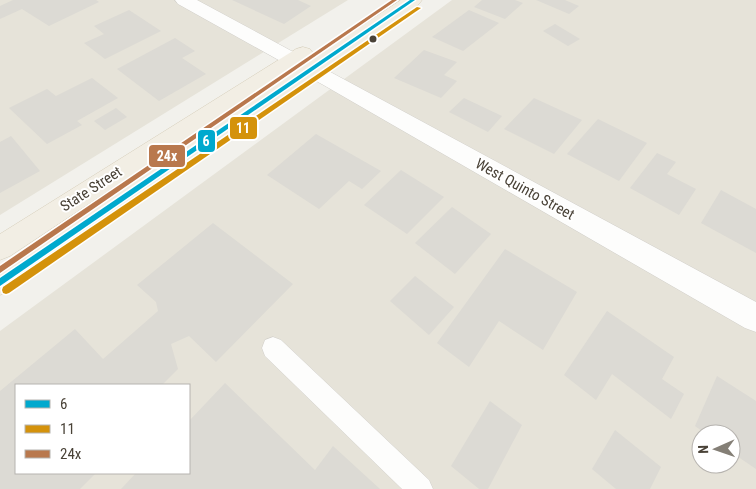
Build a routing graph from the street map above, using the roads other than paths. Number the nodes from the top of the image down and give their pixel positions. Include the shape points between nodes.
1 (184, 0) edge
2 (383, 0) edge
3 (413, 0) edge
4 (302, 65) junction
5 (9, 242) edge
6 (34, 259) junction
7 (0, 282) edge
8 (756, 318) edge
9 (273, 348) dead end
10 (420, 489) edge

1 - 4 street, West Quinto Street
2 - 4 main road, State Street
3 - 4 main road, State Street
4 - 5 main road, State Street
4 - 6 main road, State Street
4 - 8 street, West Quinto Street
5 - 6 lane
6 - 7 main road, State Street
9 - 10 lane

